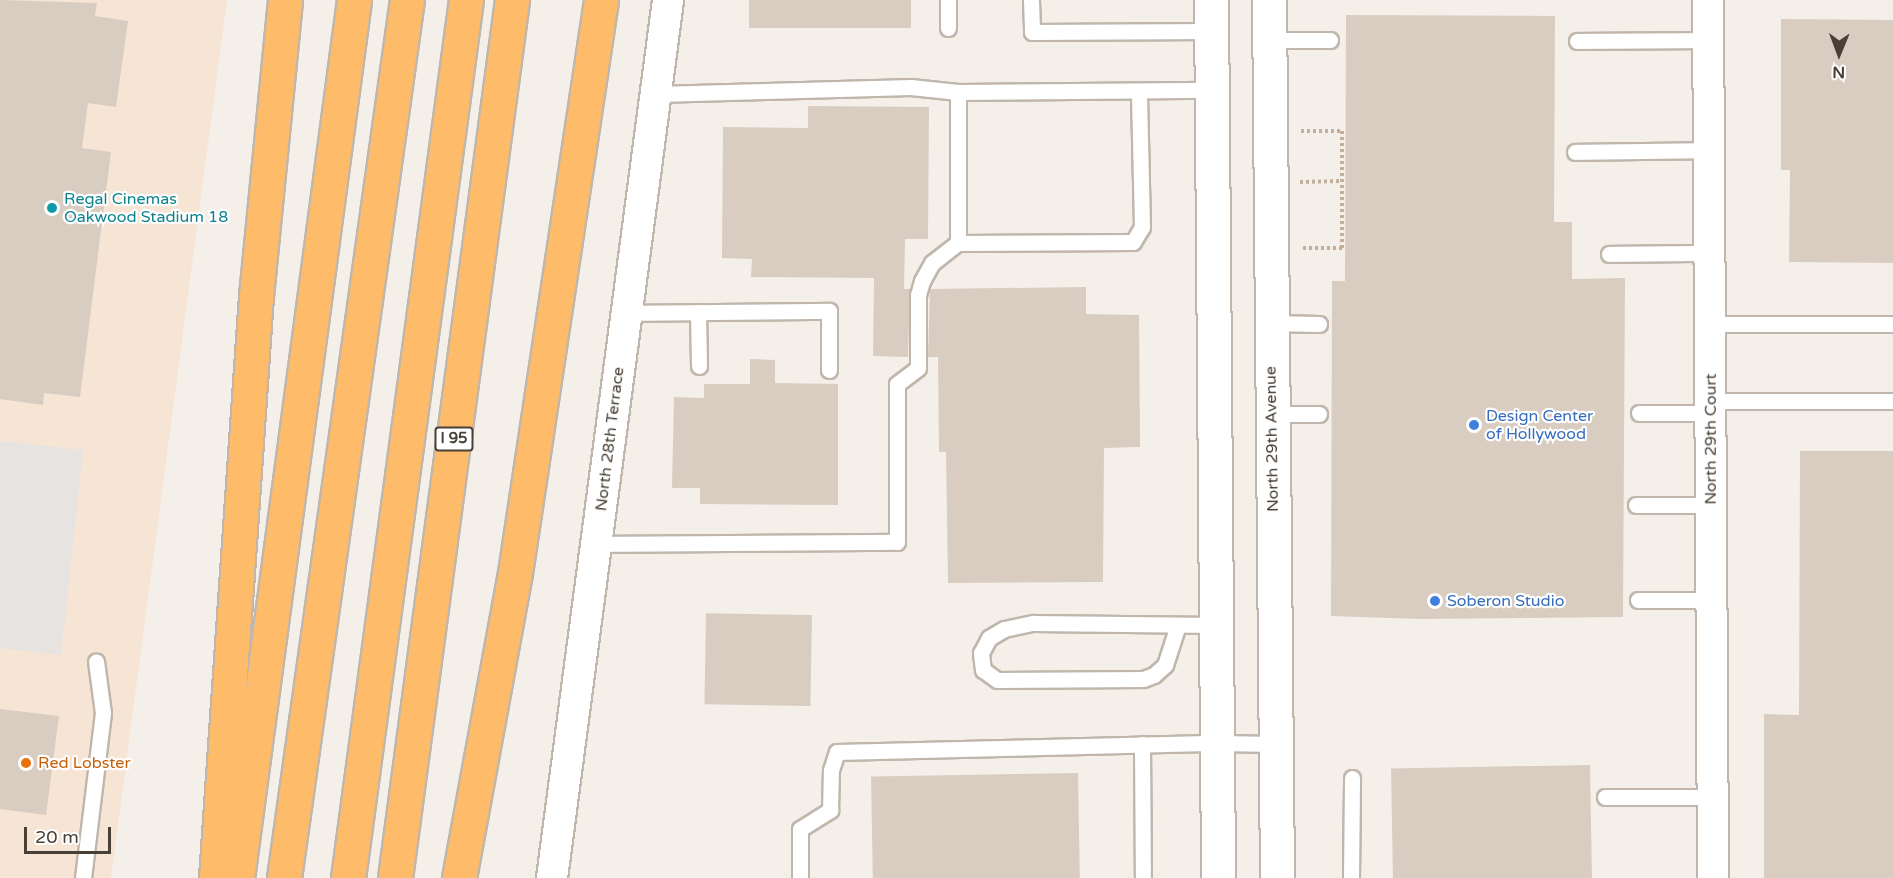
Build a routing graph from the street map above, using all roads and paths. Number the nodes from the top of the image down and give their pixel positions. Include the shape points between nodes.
1 (285, 0) edge
2 (354, 0) edge
3 (408, 0) edge
4 (466, 0) edge
5 (512, 0) edge
6 (601, 0) edge
7 (668, 0) edge
8 (948, 0) edge
9 (1031, 0) edge
10 (1269, 0) edge
11 (1708, 0) edge
12 (1211, 16) edge
13 (948, 28) dead end
14 (1270, 40) junction
15 (1330, 40) dead end
16 (1708, 40) junction
17 (1577, 41) dead end
18 (1211, 90) junction
19 (1139, 91) junction
20 (958, 92) junction
21 (656, 94) junction
22 (1292, 131) dead end
23 (1710, 150) junction
24 (1575, 152) dead end
25 (1292, 182) dead end
26 (1342, 182) junction
27 (958, 243) junction
28 (1292, 248) dead end
29 (1710, 253) junction
30 (1609, 254) dead end
31 (698, 312) junction
32 (626, 313) junction
33 (1271, 323) junction
34 (1319, 324) dead end
35 (1711, 324) junction
36 (1893, 324) edge
37 (699, 366) dead end
38 (830, 370) dead end
39 (1893, 401) edge
40 (1711, 407) junction
41 (1639, 412) dead end
42 (1272, 414) junction
43 (1319, 414) dead end
44 (1636, 505) dead end
45 (1712, 505) junction
46 (596, 544) junction
47 (1638, 600) dead end
48 (1712, 600) junction
49 (1178, 624) junction
50 (1216, 625) junction
51 (96, 661) dead end
52 (1218, 742) junction
53 (1142, 744) junction
54 (1276, 744) junction
55 (1352, 778) dead end
56 (1605, 797) dead end
57 (1713, 797) junction
58 (83, 878) edge
59 (216, 878) edge
60 (237, 878) edge
61 (284, 878) edge
62 (348, 878) edge
63 (394, 878) edge
64 (459, 878) edge
65 (552, 878) edge
66 (800, 878) edge
67 (1143, 878) edge
68 (1218, 878) edge
69 (1276, 878) edge
70 (1351, 878) edge
71 (1713, 878) edge

1 - 59 highway via 256,296
2 - 60 highway
3 - 61 highway
4 - 62 highway
5 - 63 highway, I 95
6 - 64 highway via 515,573
7 - 21 street, North 28th Terrace
8 - 13 lane
9 - 12 lane via 1032,32
10 - 14 street, North 29th Avenue
11 - 16 street, North 29th Court
12 - 18 street
14 - 15 lane
14 - 33 street, North 29th Avenue
16 - 17 lane
16 - 23 street, North 29th Court
18 - 19 lane
18 - 50 street
19 - 20 lane
19 - 27 lane via 1142,227 1132,242
20 - 21 lane via 911,87
20 - 27 lane
21 - 32 street, North 28th Terrace
22 - 26 path via 1342,131
23 - 24 lane
23 - 29 street, North 29th Court
25 - 26 path
26 - 28 path via 1342,248
27 - 46 lane via 932,263 922,281 918,295 918,368 897,384 897,542
29 - 30 lane
29 - 35 street, North 29th Court
31 - 32 lane
31 - 37 lane
31 - 38 lane via 829,311
32 - 46 street, North 28th Terrace
33 - 34 lane
33 - 42 street, North 29th Avenue
35 - 36 lane
35 - 40 street, North 29th Court
39 - 40 lane
40 - 41 lane
40 - 45 street, North 29th Court
42 - 43 lane
42 - 54 street, North 29th Avenue
44 - 45 lane
45 - 48 street, North 29th Court
46 - 65 street, North 28th Terrace
47 - 48 lane
48 - 57 street, North 29th Court
49 - 49 lane via 1033,623 1004,629 989,638 981,653 983,670 998,680 1143,679 1165,665
49 - 50 lane
50 - 52 street
51 - 58 lane via 103,713
52 - 53 lane
52 - 54 lane
52 - 68 street
53 - 66 lane via 837,752 831,770 830,810 800,829
53 - 67 lane
54 - 69 street, North 29th Avenue
55 - 70 lane
56 - 57 lane
57 - 71 street, North 29th Court

